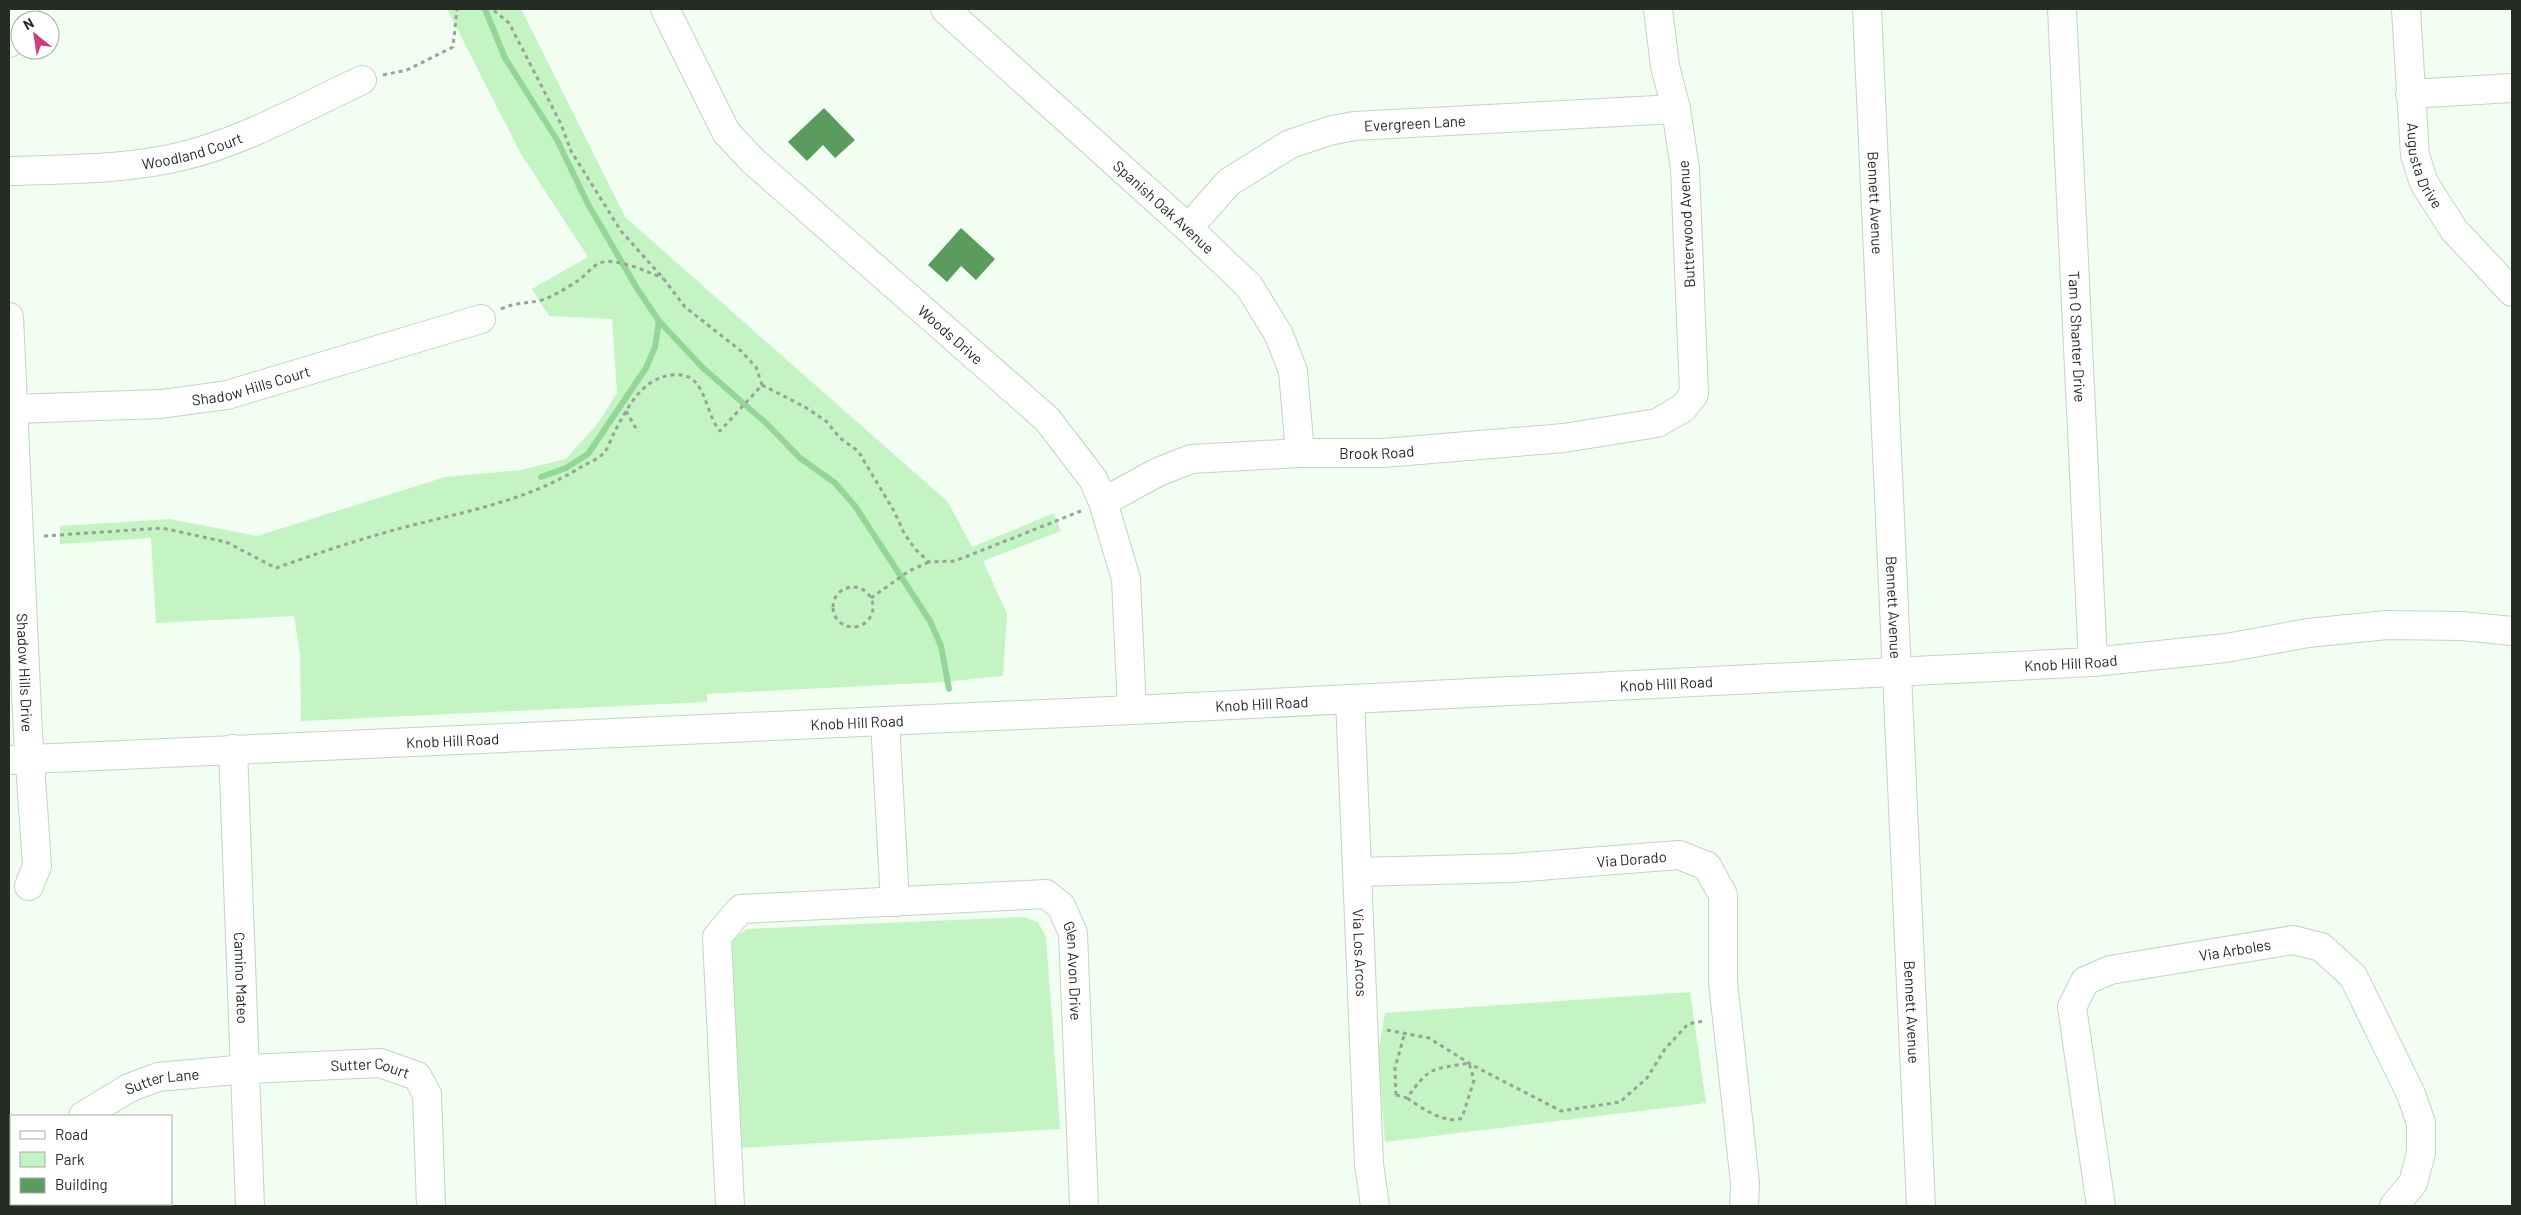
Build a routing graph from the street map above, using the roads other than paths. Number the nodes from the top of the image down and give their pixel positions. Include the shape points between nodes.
1 (25, 9) edge
2 (664, 9) edge
3 (945, 9) edge
4 (1658, 9) edge
5 (1867, 9) edge
6 (2062, 9) edge
7 (2406, 9) edge
8 (9, 44) edge
9 (362, 80) road end
10 (2512, 88) edge
11 (2410, 94) junction
12 (1676, 109) junction
13 (9, 171) edge
14 (1188, 228) junction
15 (2512, 292) edge
16 (9, 317) edge
17 (480, 319) road end
18 (13, 409) junction
19 (1657, 423) joint
20 (1300, 453) junction
21 (1103, 502) junction
22 (2512, 631) edge
23 (2093, 662) junction
24 (1895, 672) junction
25 (1350, 699) junction
26 (1132, 710) junction
27 (884, 721) junction
28 (234, 749) junction
29 (19, 759) edge
30 (1357, 872) junction
31 (29, 886) dead end
32 (895, 902) junction
33 (247, 1069) junction
34 (85, 1115) edge
35 (250, 1206) edge
36 (432, 1206) edge
37 (730, 1206) edge
38 (1084, 1206) edge
39 (1375, 1206) edge
40 (1744, 1206) edge
41 (1921, 1206) edge
42 (2102, 1206) edge
43 (2394, 1206) edge

1 - 8 street
2 - 21 street, Woods Drive via 726,132 761,168 1047,419 1093,479
3 - 14 street, Spanish Oak Avenue
4 - 12 street, Butterwood Avenue via 1665,66
5 - 24 street, Bennett Avenue
6 - 23 street, Tam O Shanter Drive
7 - 11 street, Augusta Drive
9 - 13 street, Woodland Court via 237,138 183,156 120,167
10 - 11 street
11 - 15 street, Augusta Drive via 2415,155 2424,183 2454,230
12 - 14 street, Evergreen Lane via 1354,126 1329,131 1290,144 1229,182
12 - 19 street, Butterwood Avenue via 1685,169 1694,394 1683,408
14 - 20 street, Spanish Oak Avenue via 1249,286 1279,335 1293,371
16 - 18 street, Shadow Hills Drive
17 - 18 street, Shadow Hills Court via 227,395 160,404
18 - 29 street, Shadow Hills Drive via 19,538
19 - 20 street, Brook Road via 1564,438 1392,452
20 - 21 street, Brook Road via 1191,459 1158,472
21 - 26 street, Woods Drive via 1126,579
22 - 23 street, Knob Hill Road via 2462,626 2387,625 2308,633 2226,648
23 - 24 street, Knob Hill Road
24 - 25 street, Knob Hill Road
24 - 41 street, Bennett Avenue
25 - 26 street, Knob Hill Road
25 - 30 street, Via Los Arcos
26 - 27 street, Knob Hill Road
27 - 28 street, Knob Hill Road
27 - 32 street
28 - 29 street, Knob Hill Road
28 - 33 street, Camino Mateo
29 - 31 street, Shadow Hills Drive via 36,866
30 - 39 street, Via Los Arcos via 1369,1164
30 - 40 street, Via Dorado via 1513,868 1679,855 1707,866 1723,895 1723,982 1745,1183
32 - 37 street, Glen Avon Drive via 741,909 716,936
32 - 38 street, Glen Avon Drive via 1046,894 1061,906 1073,932
33 - 34 street, Sutter Lane via 158,1078 129,1088
33 - 35 street, Camino Mateo
33 - 36 street, Sutter Court via 380,1063 417,1076 427,1094
42 - 43 street, Via Arboles via 2072,1007 2084,982 2110,970 2293,940 2321,947 2353,976 2411,1094 2421,1123 2421,1153 2413,1183

